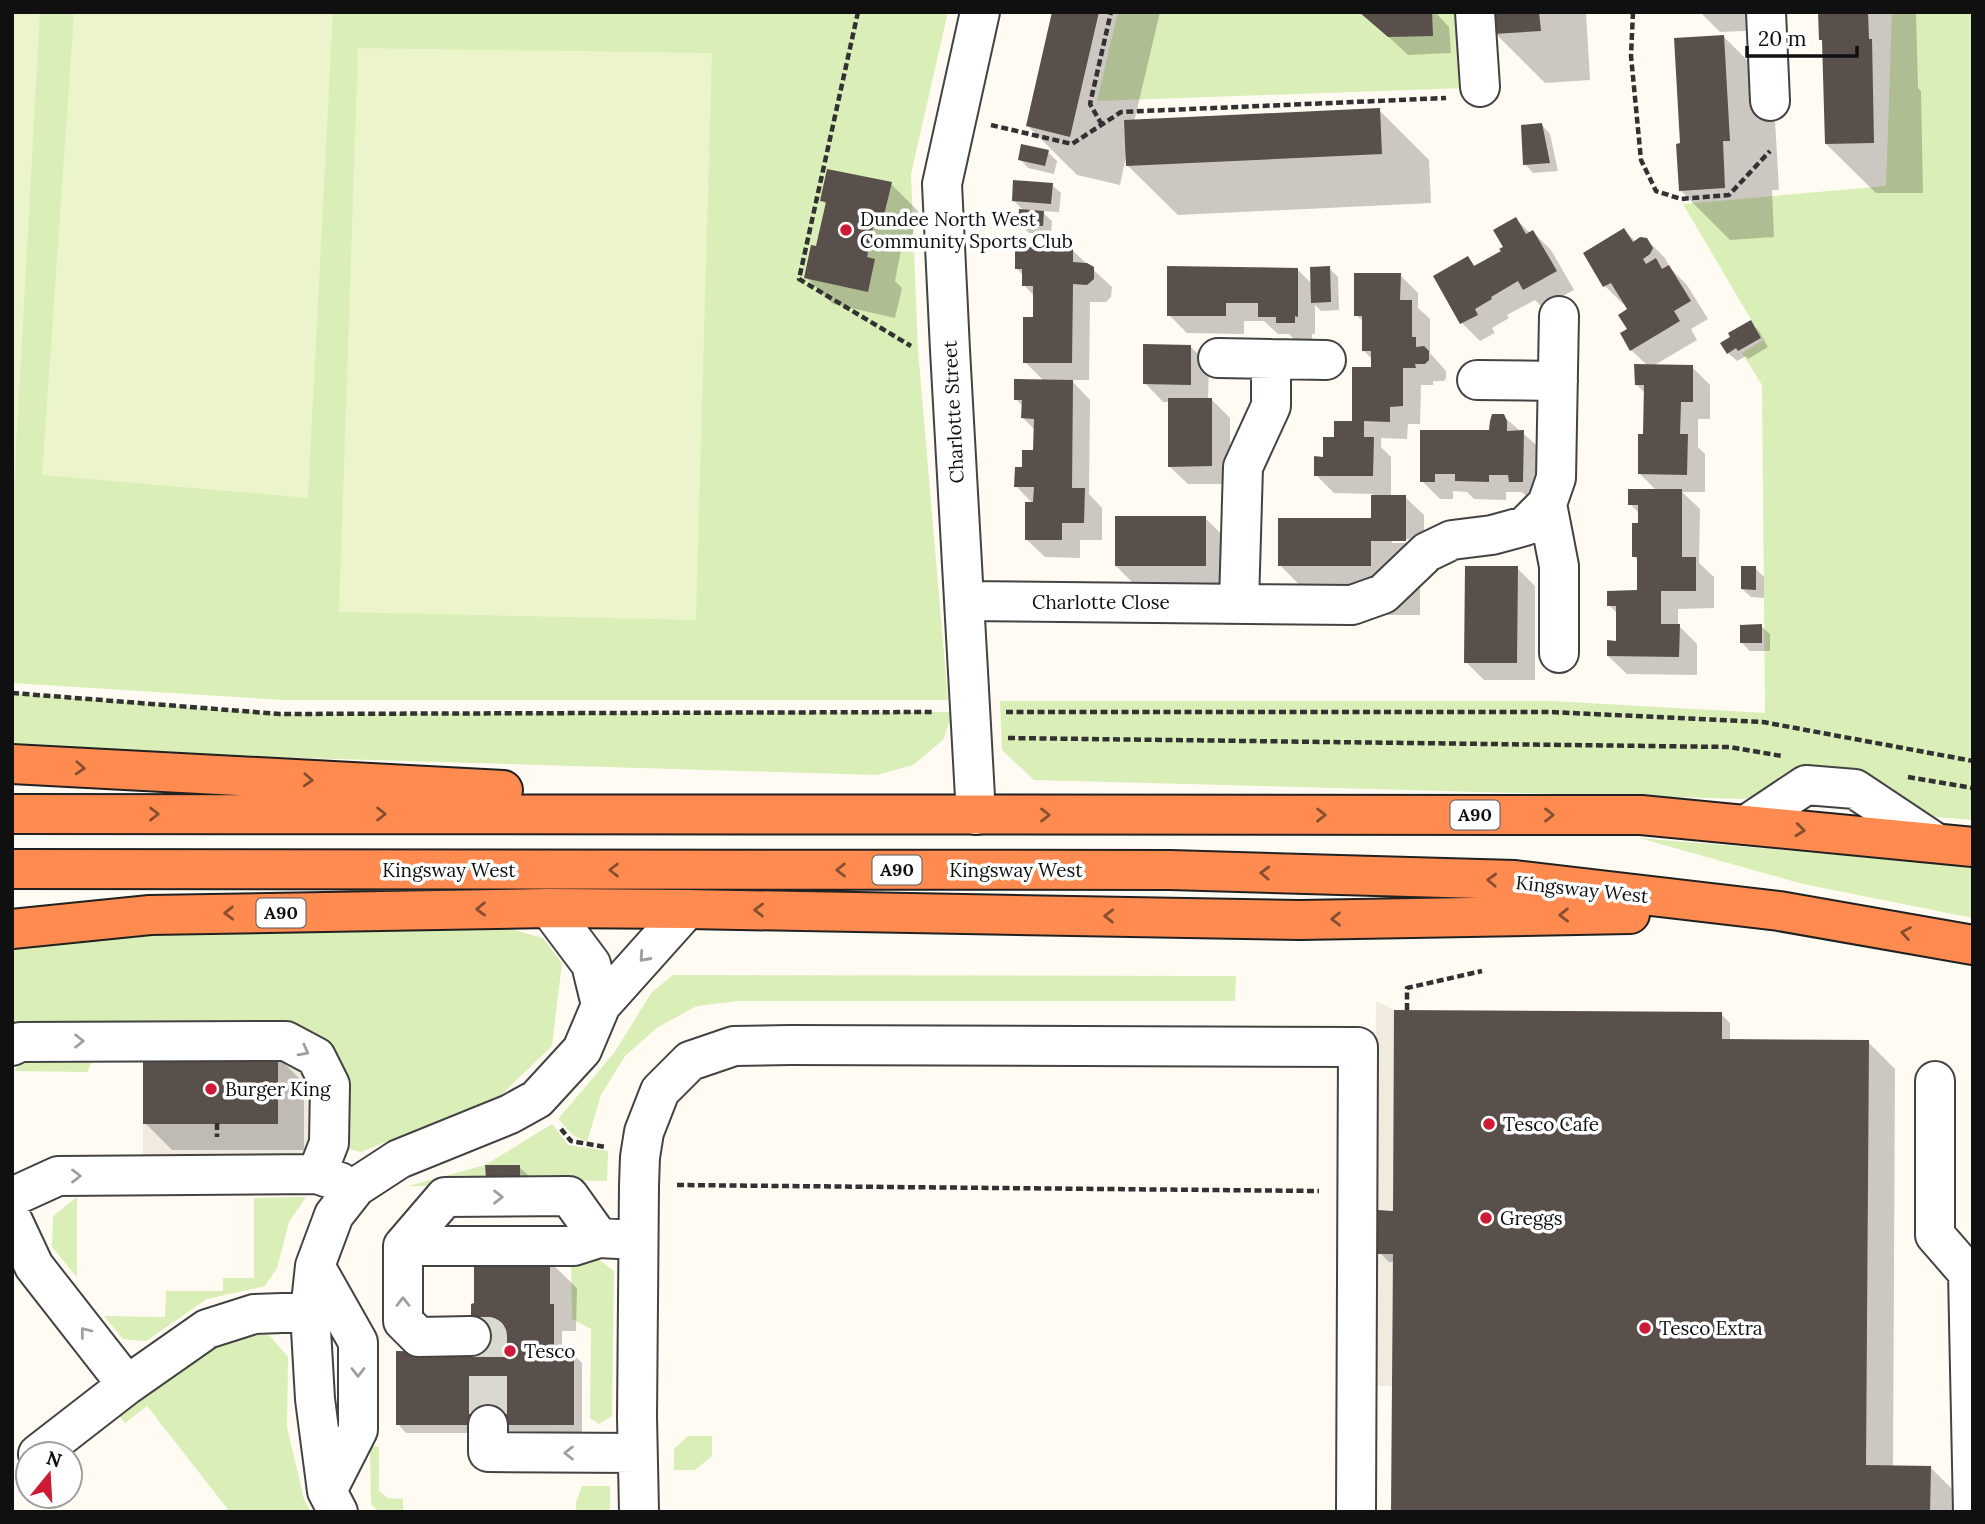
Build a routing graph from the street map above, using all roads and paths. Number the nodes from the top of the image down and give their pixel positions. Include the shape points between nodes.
1 (858, 12) edge
2 (980, 12) edge
3 (1111, 12) edge
4 (1475, 12) edge
5 (1633, 12) edge
6 (1766, 12) edge
7 (1479, 87) joint
8 (1770, 101) dead end
9 (956, 116) junction
10 (1102, 125) junction
11 (1770, 151) dead end
12 (1559, 316) dead end
13 (950, 351) junction
14 (1218, 358) dead end
15 (1271, 359) junction
16 (1326, 360) dead end
17 (1477, 380) dead end
18 (1558, 381) junction
19 (1547, 504) junction
20 (964, 601) junction
21 (1239, 603) junction
22 (1559, 653) dead end
23 (972, 738) junction
24 (1783, 756) dead end
25 (12, 764) edge
26 (1905, 776) dead end
27 (1973, 788) edge
28 (12, 814) edge
29 (976, 815) junction
30 (1954, 845) edge
31 (12, 869) edge
32 (550, 908) junction
33 (687, 909) junction
34 (1779, 911) junction
35 (12, 929) edge
36 (1973, 945) edge
37 (1482, 971) dead end
38 (601, 1005) junction
39 (1408, 1010) dead end
40 (12, 1046) edge
41 (1935, 1081) dead end
42 (537, 1099) junction
43 (610, 1148) dead end
44 (317, 1174) junction
45 (639, 1185) junction
46 (356, 1187) junction
47 (1357, 1191) junction
48 (12, 1197) edge
49 (12, 1219) edge
50 (638, 1240) junction
51 (315, 1266) junction
52 (310, 1312) junction
53 (471, 1336) dead end
54 (127, 1385) junction
55 (488, 1425) tunnel mouth
56 (56, 1440) edge
57 (637, 1453) junction
58 (333, 1502) edge
59 (639, 1511) edge
60 (1356, 1512) edge
61 (1973, 1512) edge

1 - 13 path via 799,279 918,350
2 - 9 street, Charlotte Street
3 - 10 path via 1090,104
4 - 7 street
5 - 11 path via 1631,56 1640,160 1656,191 1681,199 1729,195
6 - 8 street
7 - 10 path via 1467,97 1121,112
9 - 10 path via 1072,144
9 - 13 street, Charlotte Street via 942,184
12 - 18 street
13 - 20 street, Charlotte Street
14 - 15 street
15 - 16 street
15 - 21 street via 1271,406 1243,467
17 - 18 street
18 - 19 street via 1556,478
19 - 21 street, Charlotte Close via 1525,526 1452,540 1427,552 1383,594 1352,605
19 - 22 street via 1559,566
20 - 21 street, Charlotte Close
20 - 23 street, Charlotte Street
23 - 24 path via 1729,747
23 - 29 street, Charlotte Street
25 -> 29 highway, A90
26 - 27 path
28 -> 29 highway, A90
29 -> 30 highway, A90 via 1641,814
34 -> 31 highway, Kingsway West / A90 via 1515,880 1170,870
32 - 33 highway, A90
32 -> 35 highway, A90 via 150,915
32 - 38 street via 591,964
34 -> 33 highway, A90 via 1300,920
33 -> 38 street
36 -> 34 highway, Kingsway West / A90
37 - 39 path via 1407,988
38 - 42 street via 582,1050
40 -> 44 street via 20,1042 286,1041 316,1058 330,1085 329,1143
41 - 61 street via 1935,1235 1968,1273
42 - 43 path via 571,1141
42 - 46 street via 399,1159
44 - 46 street
48 -> 44 street via 58,1175
45 - 47 path
45 - 47 street via 644,1132 660,1091 690,1061 734,1046 1358,1047
45 - 50 street
46 - 51 street via 334,1215
47 - 60 street
54 -> 49 street via 34,1266
53 -> 50 street via 419,1337 403,1321 403,1246
50 - 57 street
51 - 52 street
51 -> 58 street via 358,1342 358,1430
52 - 54 street via 254,1314 207,1329
52 - 58 street via 315,1399
54 - 56 street
57 -> 55 street via 488,1452
57 - 59 street

